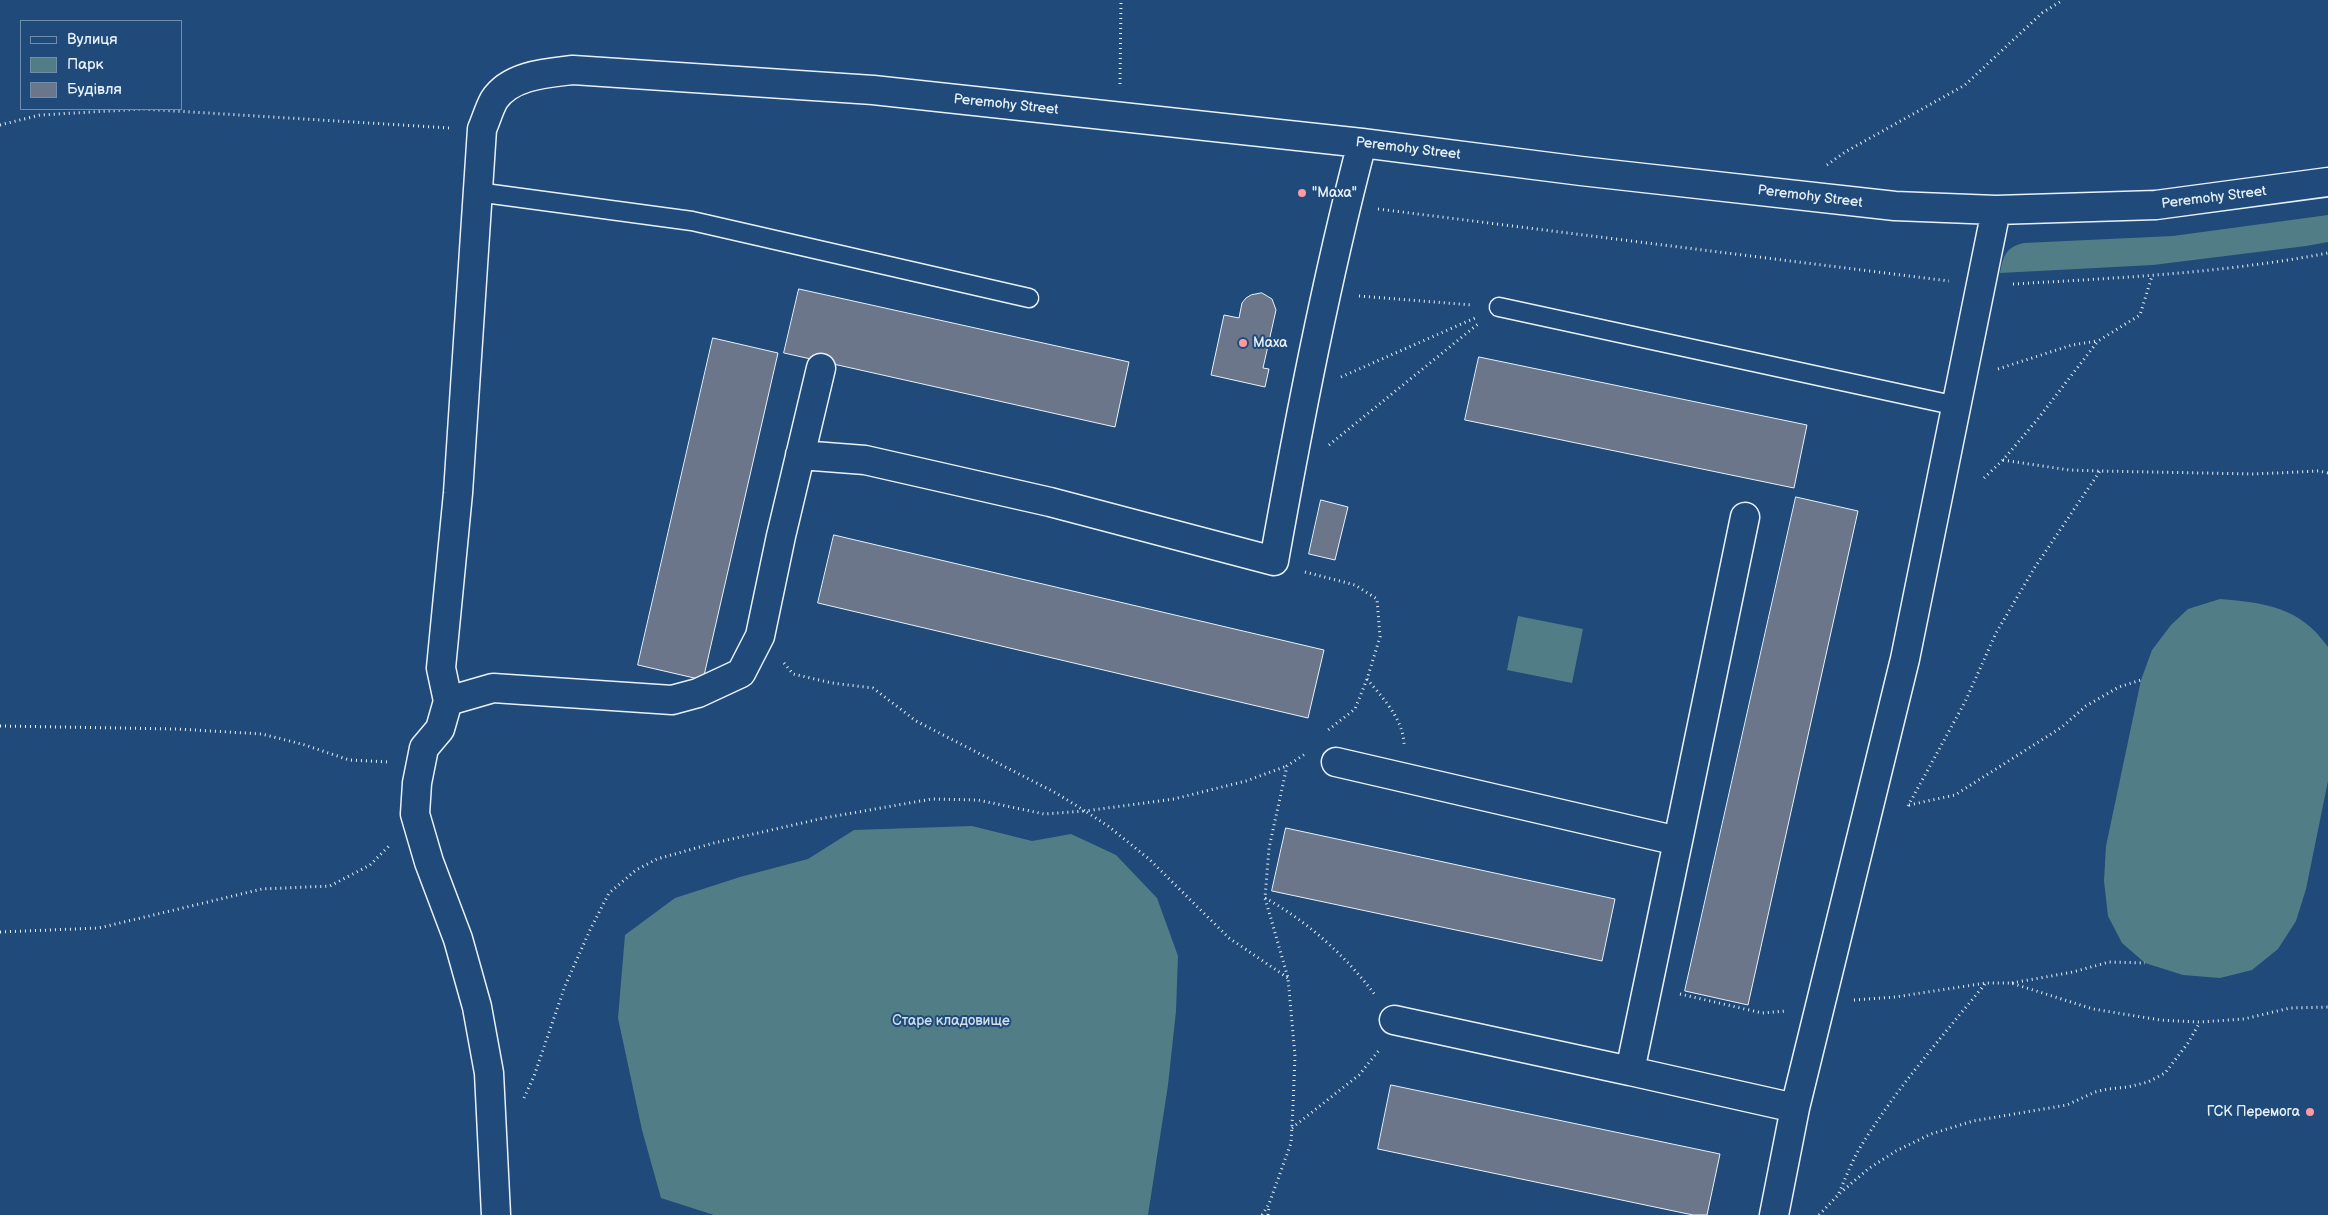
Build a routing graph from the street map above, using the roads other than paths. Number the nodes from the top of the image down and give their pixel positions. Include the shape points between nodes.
1 (1362, 143) junction
2 (2328, 182) edge
3 (477, 192) junction
4 (1996, 210) junction
5 (1030, 298) dead end
6 (1499, 307) road end
7 (820, 368) dead end
8 (1959, 394) junction
9 (800, 455) junction
10 (1745, 517) dead end
11 (448, 700) junction
12 (1336, 762) dead end
13 (1678, 841) junction
14 (1394, 1020) road end
15 (1630, 1071) junction
16 (1795, 1108) junction
17 (496, 1215) edge
18 (1774, 1215) edge

1 - 3 street, Peremohy Street via 873,90 573,70 540,73 516,81 495,99 482,129
1 - 4 street, Peremohy Street via 1895,206
1 - 9 street via 1304,393 1274,561 1050,502 866,460
2 - 4 street, Peremohy Street via 2156,205
3 - 5 lane via 692,221
3 - 11 street via 458,493 441,668
4 - 8 street
6 - 8 lane
7 - 9 street
8 - 16 street via 1905,659
9 - 11 street via 760,636 741,672 698,693 672,700 493,688
10 - 13 street
11 - 17 street via 440,729 424,748 417,783 416,814 477,1007 489,1073
12 - 13 street
13 - 15 street
14 - 15 street
15 - 16 street
16 - 18 street

